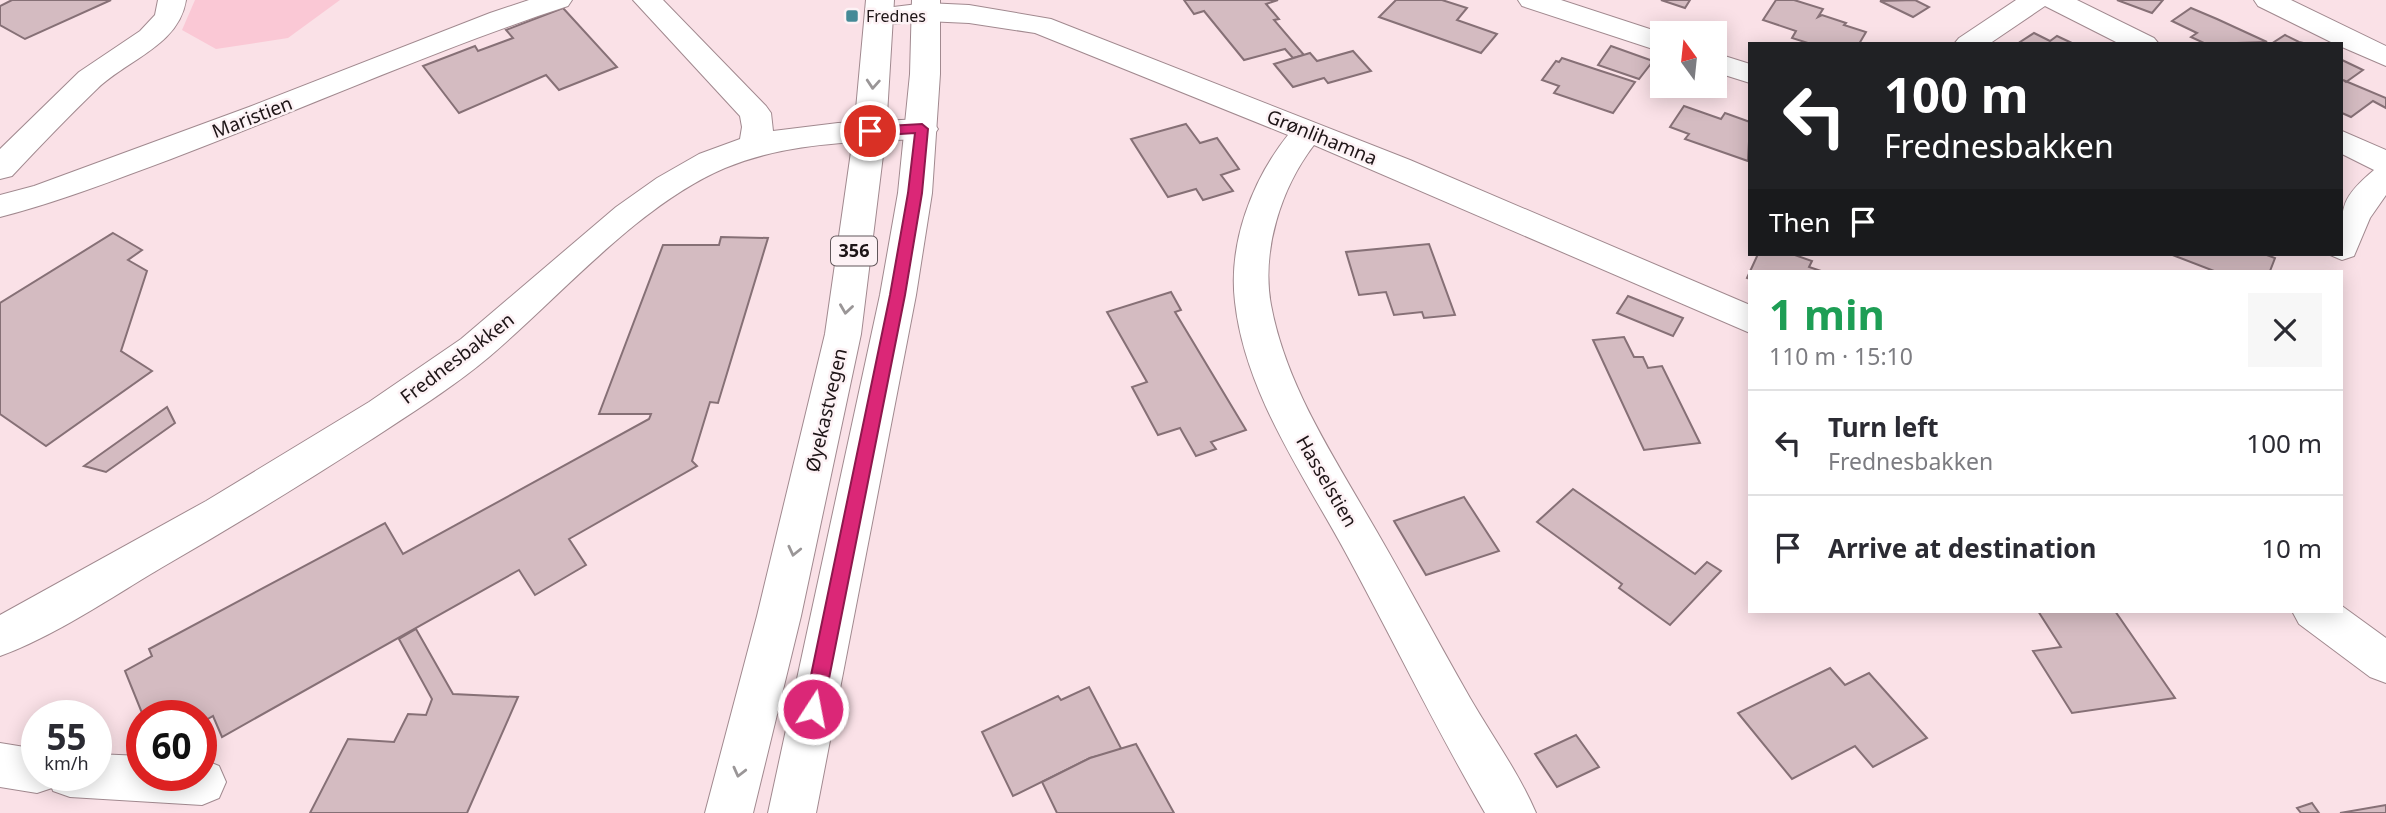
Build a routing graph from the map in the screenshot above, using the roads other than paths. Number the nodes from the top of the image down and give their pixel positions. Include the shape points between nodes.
1 (172, 0) edge
2 (558, 0) edge
3 (647, 0) edge
4 (1532, 0) edge
5 (2035, 0) edge
6 (2055, 0) edge
7 (2268, 0) edge
8 (926, 6) edge
9 (879, 8) edge
10 (2386, 30) edge
11 (2348, 37) junction
12 (1650, 39) edge
13 (1972, 42) edge
14 (2140, 42) edge
15 (2386, 57) edge
16 (1727, 66) edge
17 (1748, 73) edge
18 (922, 129) junction
19 (870, 131) junction
20 (1308, 132) junction
21 (2343, 142) edge
22 (755, 145) junction
23 (2386, 163) edge
24 (0, 168) edge
25 (2386, 177) edge
26 (0, 206) edge
27 (2343, 244) edge
28 (1748, 319) edge
29 (2317, 613) edge
30 (0, 637) edge
31 (2386, 663) edge
32 (0, 765) edge
33 (21, 768) edge
34 (729, 813) edge
35 (792, 813) edge
36 (1512, 813) edge

1 - 24 street via 169,17 150,37 90,79
2 - 26 street, Maristien via 43,195
3 - 22 street via 755,113
4 - 12 street
5 - 13 street
6 - 14 street
7 - 11 street
8 - 9 street, Grønlihamna
8 - 18 street, 356
8 - 20 street, Grønlihamna via 1041,25
9 -> 19 street, Øyekastvegen / 356
10 - 11 street
11 - 15 street
16 - 17 street
18 - 19 street, Frednesbakken
18 - 35 street, 356 via 898,295
19 - 22 street, Frednesbakken
19 -> 34 street, Øyekastvegen / 356 via 843,334
20 - 28 street, Grønlihamna
20 - 36 street, Hasselstien via 1273,181 1260,229 1252,272 1263,345 1282,398 1313,459 1464,735
21 - 23 street
22 - 30 street, Frednesbakken via 715,160 636,209 438,376 243,499
25 - 27 street via 2360,202
29 - 31 street
32 - 33 street

